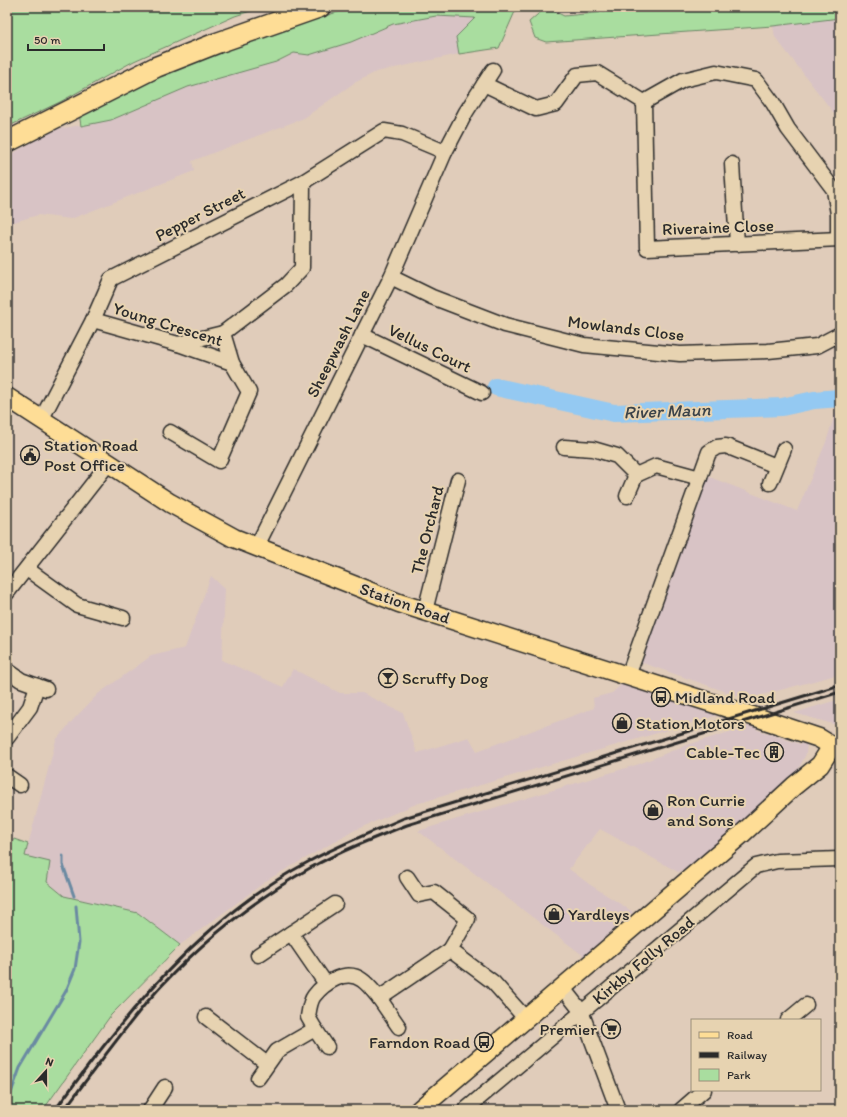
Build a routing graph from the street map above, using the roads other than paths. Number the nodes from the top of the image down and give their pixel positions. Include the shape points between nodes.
1 (320, 7) edge
2 (494, 70) dead end
3 (484, 84) junction
4 (644, 102) junction
5 (7, 142) edge
6 (445, 152) junction
7 (732, 164) dead end
8 (303, 182) junction
9 (839, 239) edge
10 (737, 244) junction
11 (391, 277) junction
12 (93, 320) junction
13 (223, 333) junction
14 (840, 334) edge
15 (362, 335) junction
16 (178, 344) junction
17 (232, 363) junction
18 (482, 393) dead end
19 (7, 397) edge
20 (41, 420) junction
21 (170, 432) dead end
22 (564, 447) dead end
23 (784, 449) dead end
24 (108, 464) junction
25 (776, 466) junction
26 (636, 475) junction
27 (700, 478) junction
28 (458, 480) dead end
29 (770, 484) dead end
30 (627, 496) dead end
31 (257, 546) junction
32 (27, 569) junction
33 (7, 593) edge
34 (425, 611) junction
35 (123, 618) dead end
36 (7, 670) edge
37 (628, 676) junction
38 (7, 738) edge
39 (836, 746) edge
40 (7, 776) edge
41 (20, 784) dead end
42 (840, 859) edge
43 (407, 877) dead end
44 (335, 904) dead end
45 (291, 933) junction
46 (450, 950) junction
47 (258, 955) dead end
48 (326, 984) junction
49 (562, 987) junction
50 (379, 998) junction
51 (806, 1005) dead end
52 (581, 1011) junction
53 (206, 1017) dead end
54 (525, 1018) junction
55 (789, 1019) edge
56 (399, 1027) dead end
57 (315, 1029) junction
58 (327, 1047) dead end
59 (267, 1064) junction
60 (258, 1078) dead end
61 (165, 1087) dead end
62 (703, 1091) edge
63 (150, 1110) edge
64 (419, 1110) edge
65 (465, 1110) edge
66 (618, 1110) edge
67 (681, 1110) edge

1 - 5 highway via 156,67
2 - 3 street, Sheepwash Lane
3 - 4 street via 536,109 556,104 577,75 596,72
3 - 6 street, Sheepwash Lane
4 - 9 street via 683,80 716,72 756,80 788,129 834,190
4 - 10 street, Riveraine Close via 647,248
6 - 8 street, Pepper Street via 402,134 384,131
6 - 11 street, Sheepwash Lane
7 - 10 street
8 - 12 street, Pepper Street via 111,279
8 - 13 street, Young Crescent via 302,268 286,285
9 - 10 street, Riveraine Close
11 - 14 street, Mowlands Close via 432,297 505,325 584,345 680,354 768,351 817,346
11 - 15 street, Sheepwash Lane
12 - 16 street, Young Crescent
12 - 20 street, Pepper Street
13 - 16 street
13 - 17 street, Young Crescent
15 - 18 street, Vellus Court
15 - 31 street, Sheepwash Lane
16 - 17 street, Young Crescent
17 - 21 street, Young Crescent via 249,392 219,461
19 - 20 main road, Station Road
20 - 24 main road, Station Road
22 - 26 street via 593,449 617,456
23 - 25 street
24 - 31 main road, Station Road via 170,503 234,538
24 - 32 street
25 - 27 street via 726,446 717,447 709,452
25 - 29 street
26 - 27 street via 656,466
26 - 30 street
27 - 37 street
28 - 34 street, The Orchard
31 - 34 main road, Station Road via 356,587
32 - 33 street
32 - 35 street via 77,605
34 - 37 main road, Station Road
36 - 38 street via 21,680 42,687
37 - 39 main road, Station Road
39 - 49 main road, Kirkby Folly Road via 820,765 742,834
40 - 41 street
42 - 52 street, Kirkby Folly Road via 777,861 756,866
43 - 46 street via 419,896 434,892 468,919
44 - 45 street
45 - 47 street
45 - 48 street
46 - 50 street
46 - 54 street via 493,982
48 - 50 street via 340,976 354,976 362,979
48 - 57 street via 313,997 308,1016
49 - 52 street
49 - 54 main road, Kirkby Folly Road
50 - 56 street
51 - 55 street
52 - 65 street, Kirkby Folly Road
52 - 66 street
53 - 59 street
54 - 64 main road, Kirkby Folly Road
57 - 58 street
57 - 59 street via 277,1051
59 - 60 street
61 - 63 street
62 - 67 street

